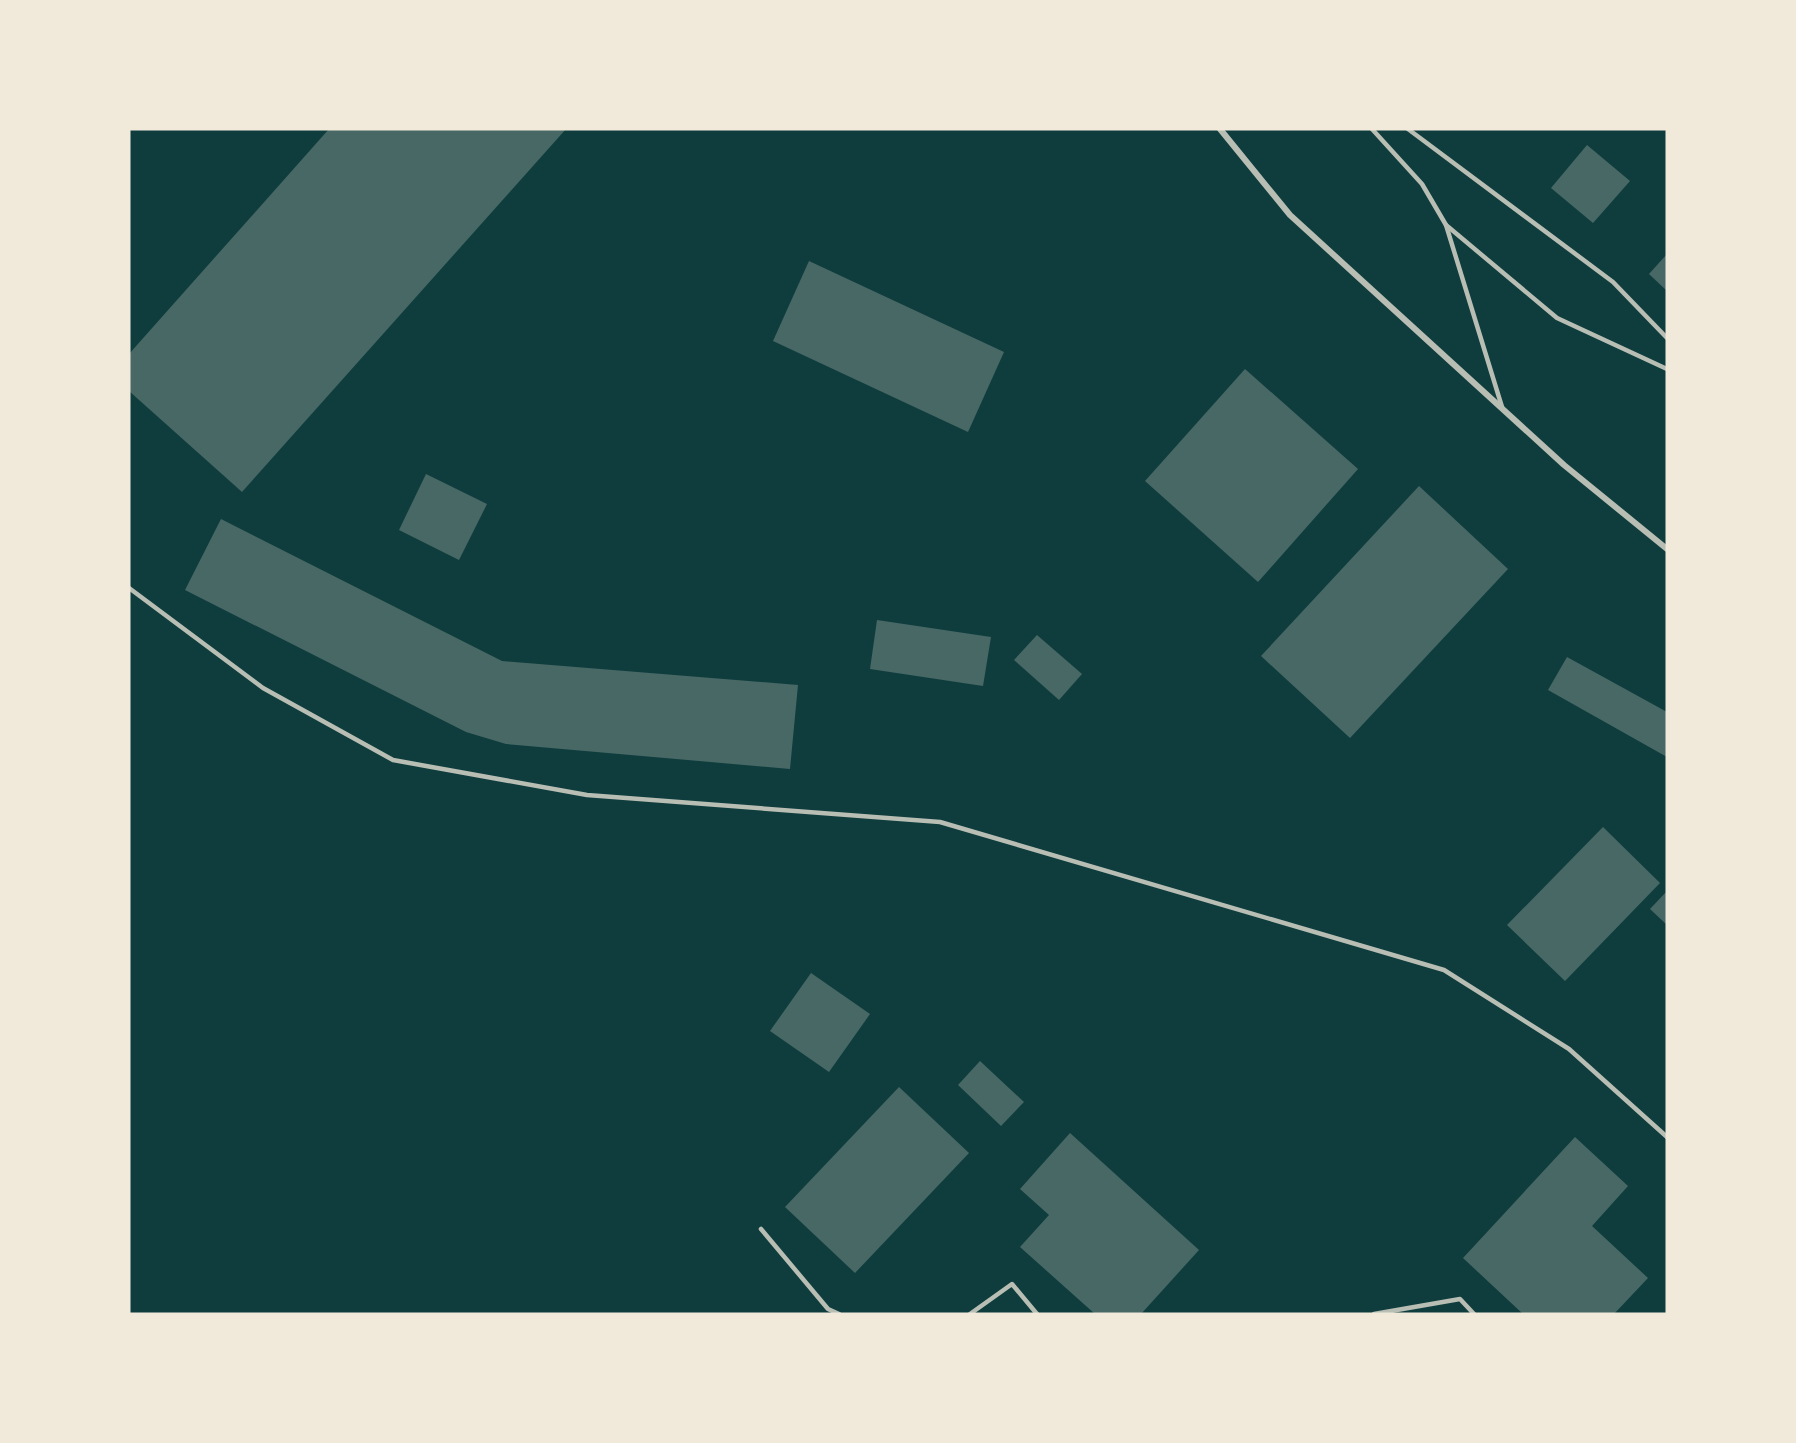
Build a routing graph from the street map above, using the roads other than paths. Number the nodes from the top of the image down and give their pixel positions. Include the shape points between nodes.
1 (1220, 129) edge
2 (1372, 129) edge
3 (1408, 129) edge
4 (1446, 225) junction
5 (1667, 338) edge
6 (1667, 369) edge
7 (1503, 410) junction
8 (1667, 549) edge
9 (129, 588) edge
10 (1667, 1137) edge
11 (760, 1229) dead end
12 (839, 1314) edge
13 (970, 1314) edge
14 (1037, 1314) edge
15 (1374, 1314) edge
16 (1474, 1314) edge

1 - 7 street via 1290,215
2 - 4 lane via 1422,184
3 - 5 lane via 1613,282
4 - 6 lane via 1557,318
4 - 7 lane
7 - 8 street
9 - 10 lane via 263,687 393,760 587,795 940,822 1444,970 1569,1049
11 - 12 lane via 828,1309
13 - 14 lane via 1012,1284
15 - 16 lane via 1460,1299

